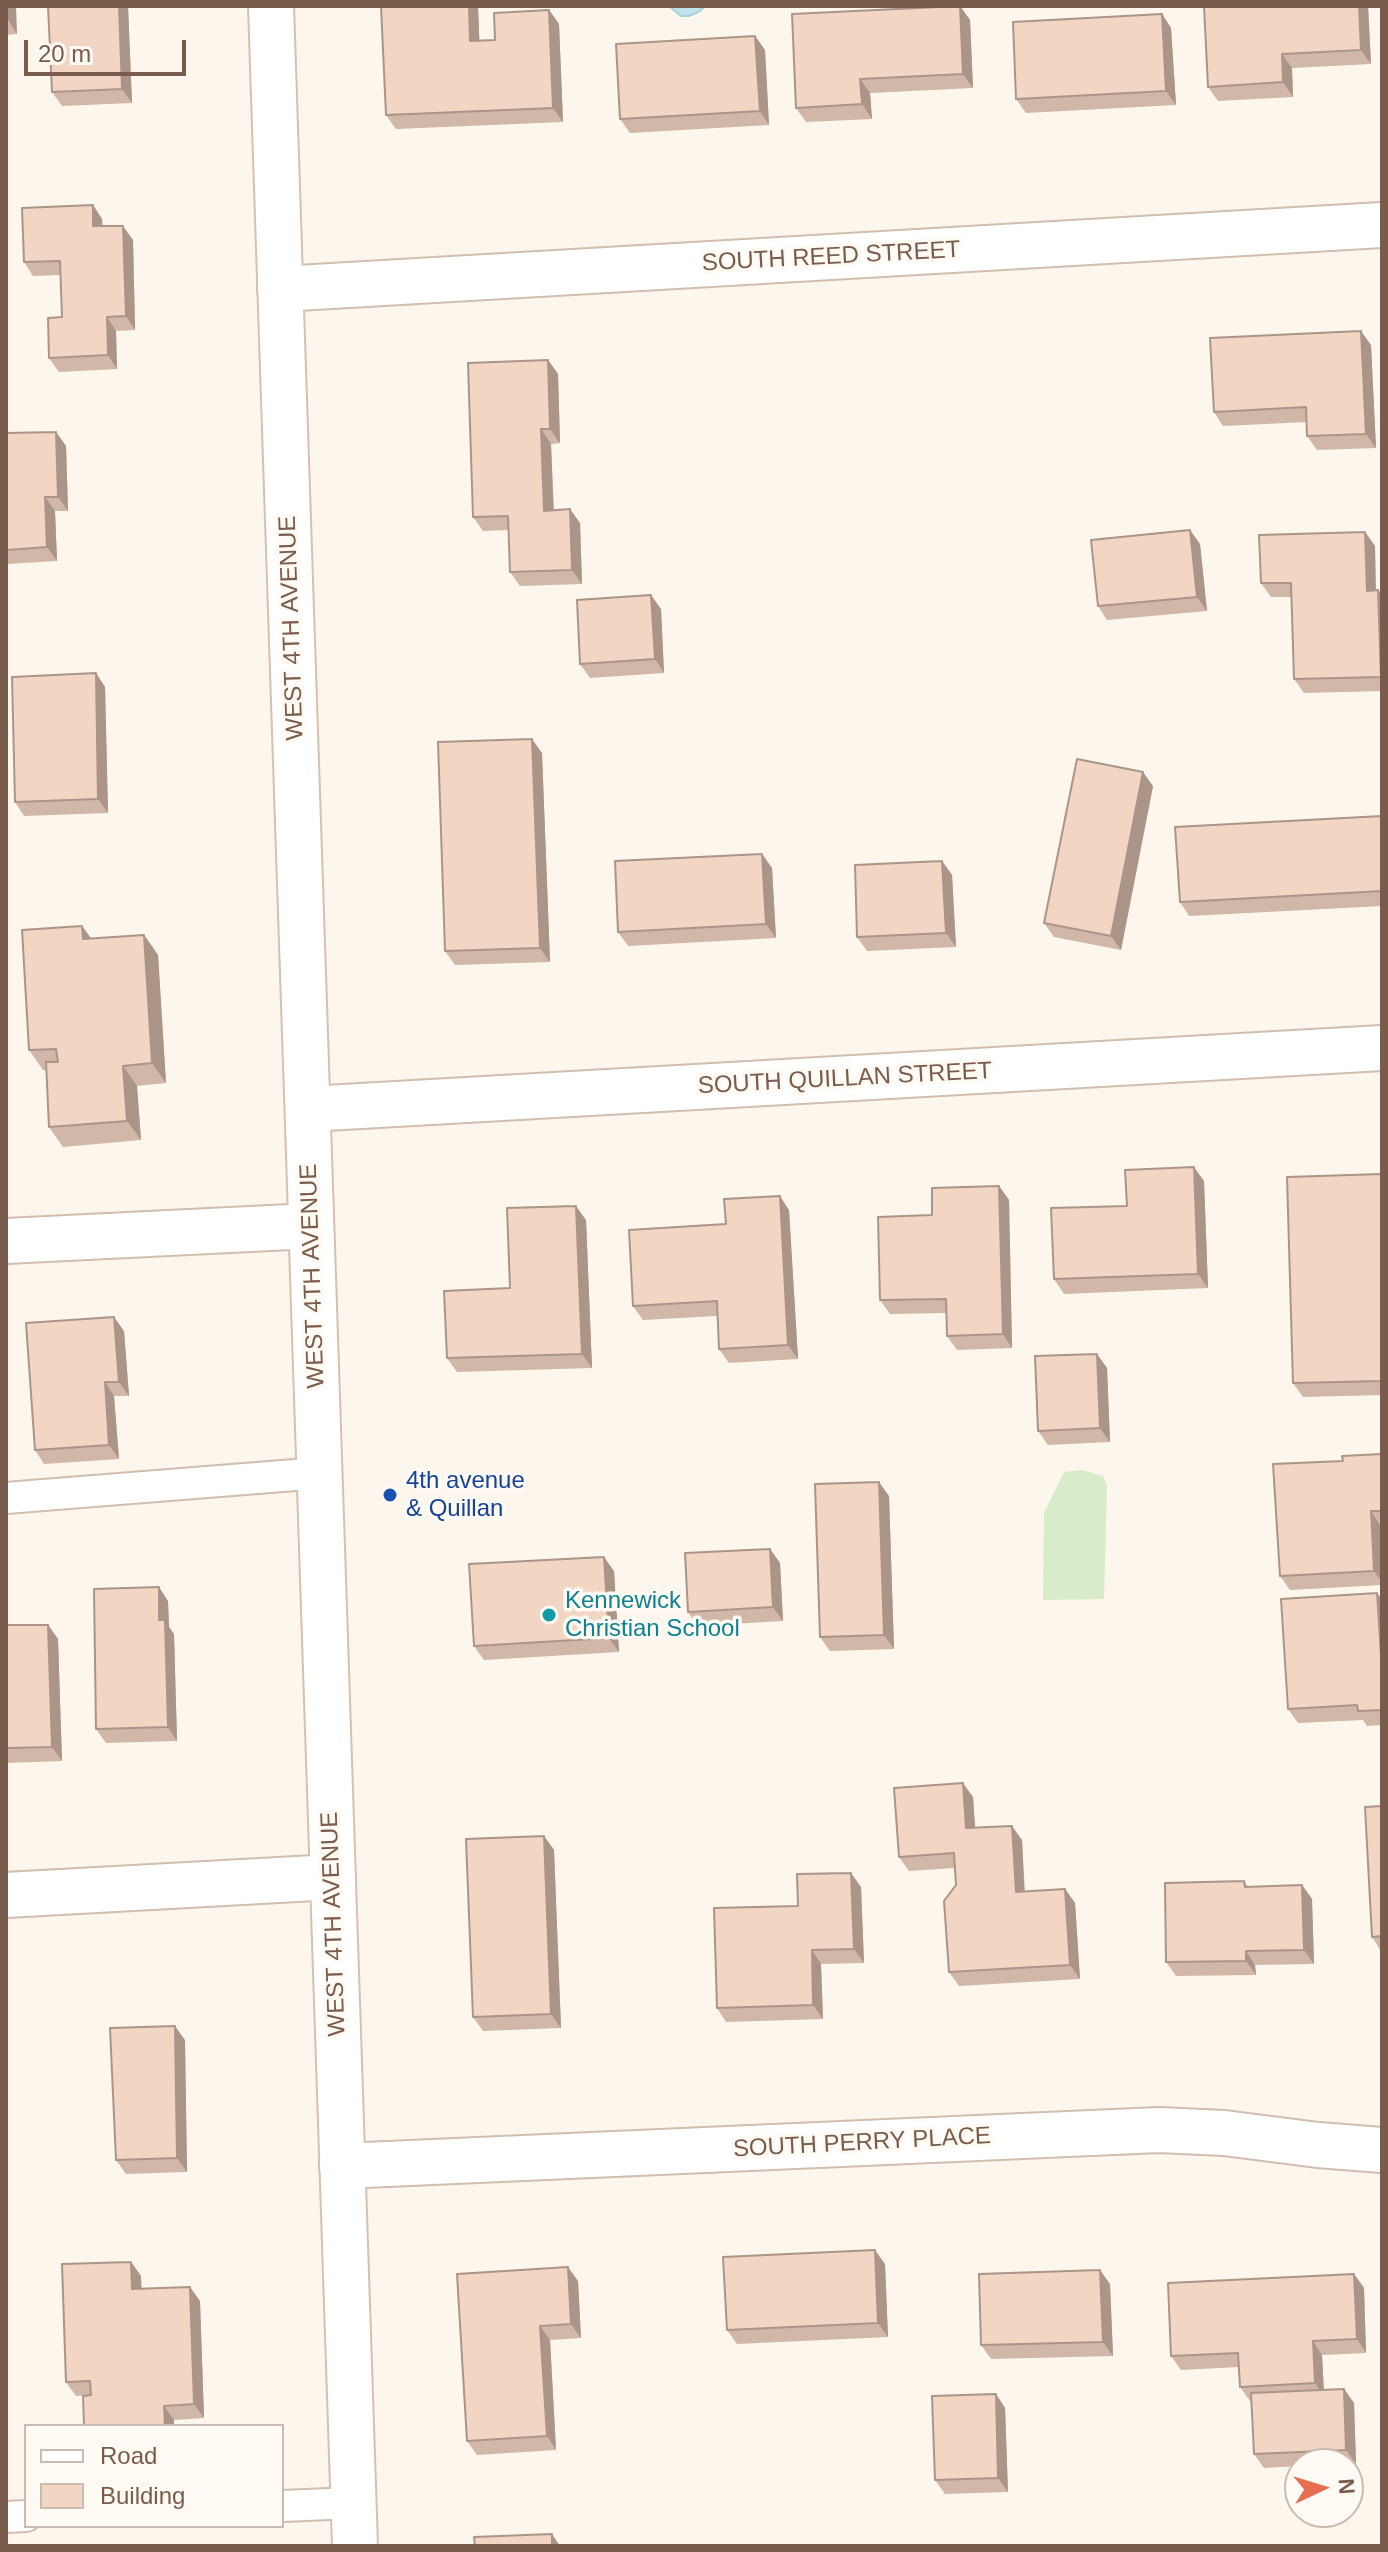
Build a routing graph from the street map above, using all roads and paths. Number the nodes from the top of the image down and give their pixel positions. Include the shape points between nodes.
1 (271, 6) edge
2 (1382, 225) edge
3 (280, 289) junction
4 (1382, 1048) edge
5 (308, 1109) junction
6 (311, 1226) junction
7 (6, 1241) edge
8 (320, 1473) junction
9 (6, 1498) edge
10 (333, 1877) junction
11 (6, 1895) edge
12 (1382, 2150) edge
13 (342, 2166) junction
14 (353, 2503) junction
15 (284, 2506) edge
16 (355, 2546) edge

1 - 3 street, WEST 4TH AVENUE
2 - 3 street, SOUTH REED STREET
3 - 5 street, WEST 4TH AVENUE
4 - 5 street, SOUTH QUILLAN STREET
5 - 6 street, WEST 4TH AVENUE
6 - 7 street
6 - 8 street, WEST 4TH AVENUE
8 - 9 lane
8 - 10 street, WEST 4TH AVENUE
10 - 11 street
10 - 13 street, WEST 4TH AVENUE
12 - 13 street, SOUTH PERRY PLACE via 1159,2130
13 - 14 street, WEST 4TH AVENUE
14 - 15 lane
14 - 16 street, WEST 4TH AVENUE

